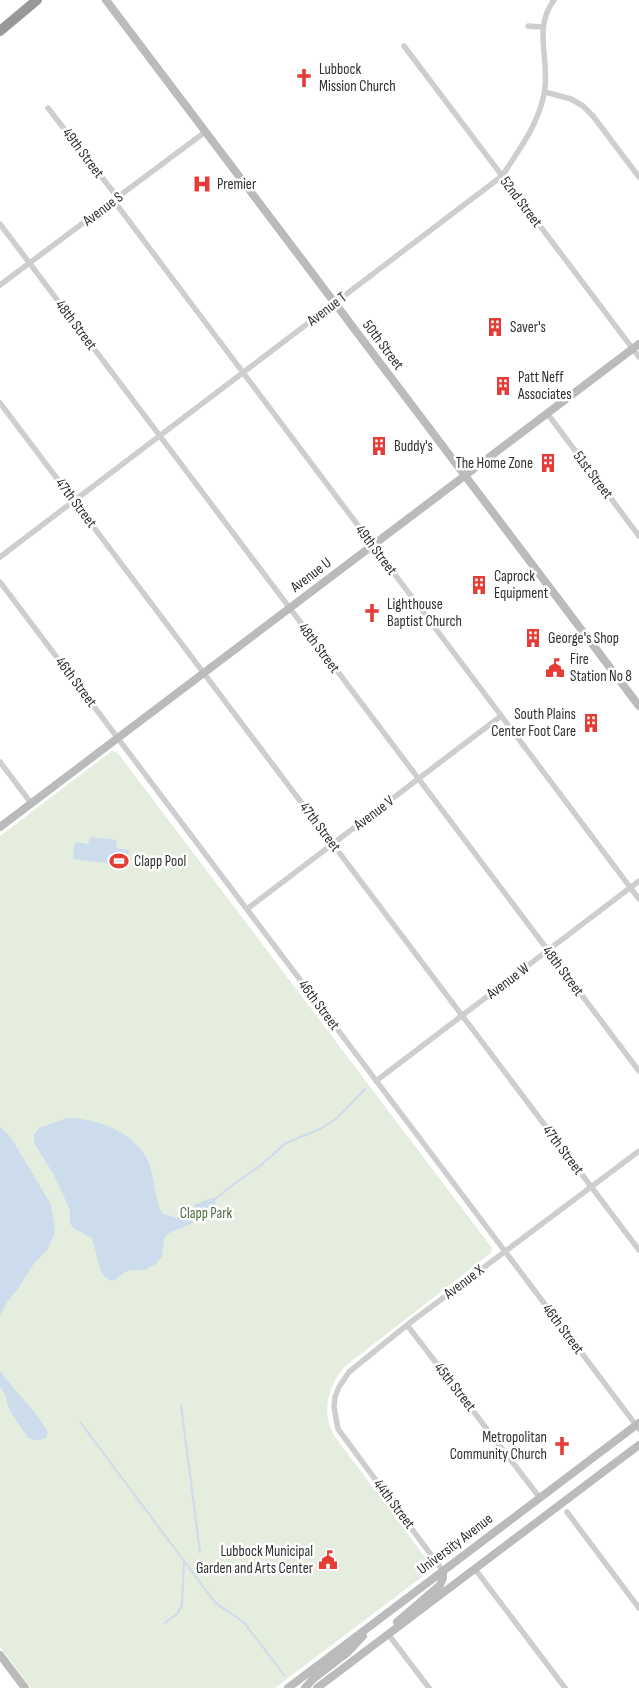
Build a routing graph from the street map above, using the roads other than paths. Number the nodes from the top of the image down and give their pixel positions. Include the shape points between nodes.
1 (37, 0) edge
2 (106, 0) edge
3 (554, 0) edge
4 (528, 26) dead end
5 (542, 27) junction
6 (0, 30) edge
7 (404, 46) dead end
8 (545, 92) junction
9 (48, 108) dead end
10 (205, 132) junction
11 (502, 176) junction
12 (639, 177) edge
13 (116, 200) junction
14 (0, 224) edge
15 (29, 263) junction
16 (0, 286) edge
17 (334, 303) junction
18 (636, 347) edge
19 (639, 357) edge
20 (242, 372) junction
21 (0, 403) edge
22 (547, 413) junction
23 (159, 436) junction
24 (465, 476) junction
25 (74, 501) junction
26 (639, 536) edge
27 (373, 545) junction
28 (0, 556) edge
29 (0, 582) edge
30 (290, 608) junction
31 (204, 673) junction
32 (639, 706) edge
33 (502, 716) junction
34 (118, 738) junction
35 (0, 762) edge
36 (419, 779) junction
37 (31, 803) junction
38 (0, 827) edge
39 (333, 844) junction
40 (639, 881) edge
41 (631, 887) junction
42 (639, 898) edge
43 (247, 909) junction
44 (548, 950) junction
45 (462, 1015) junction
46 (639, 1071) edge
47 (376, 1081) junction
48 (639, 1151) edge
49 (591, 1187) junction
50 (639, 1250) edge
51 (505, 1251) junction
52 (407, 1325) junction
53 (638, 1426) edge
54 (344, 1439) joint
55 (639, 1445) edge
56 (540, 1498) junction
57 (567, 1512) dead end
58 (475, 1569) junction
59 (443, 1571) junction
60 (639, 1608) edge
61 (378, 1620) junction
62 (388, 1634) junction
63 (0, 1655) edge
64 (25, 1688) edge
65 (288, 1688) edge
66 (306, 1688) edge
67 (317, 1688) edge
68 (429, 1688) edge
69 (565, 1688) edge

1 - 6 highway
2 - 10 main road, 50th Street
3 - 5 street, Avenue T
4 - 5 street
5 - 8 street, Avenue T
7 - 11 street, 52nd Street
8 - 11 street, Avenue T via 532,131
8 - 12 street via 583,106
9 - 13 street, 49th Street
10 - 13 street, Avenue S
10 - 17 main road, 50th Street
11 - 17 street, Avenue T
11 - 18 street, 52nd Street
13 - 15 street, Avenue S
13 - 20 street, 49th Street
14 - 15 street, 48th Street
15 - 16 street, Avenue S
15 - 23 street, 48th Street
17 - 20 street, Avenue T
17 - 24 main road, 50th Street
18 - 19 street, 52nd Street
18 - 22 main road, Avenue U
20 - 23 street, Avenue T
20 - 27 street, 49th Street
21 - 25 street, 47th Street
22 - 24 main road, Avenue U
22 - 26 street, 51st Street
23 - 25 street, Avenue T
23 - 30 street, 48th Street
24 - 27 main road, Avenue U
24 - 32 main road, 50th Street
25 - 28 street, Avenue T
25 - 31 street, 47th Street
27 - 30 main road, Avenue U
27 - 33 street, 49th Street
29 - 34 street, 46th Street
30 - 31 main road, Avenue U
30 - 36 street, 48th Street
31 - 34 main road, Avenue U
31 - 39 street, 47th Street
33 - 36 street, Avenue V
33 - 41 street, 49th Street
34 - 37 main road, Avenue U
34 - 43 street, 46th Street
35 - 37 street
36 - 39 street, Avenue V
36 - 44 street, 48th Street
37 - 38 main road, Avenue U
39 - 43 street, Avenue V
39 - 45 street, 47th Street
40 - 41 street, Avenue W
41 - 42 street, 49th Street
41 - 44 street, Avenue W
43 - 47 street, 46th Street
44 - 45 street, Avenue W
44 - 46 street, 48th Street
45 - 47 street, Avenue W
45 - 49 street, 47th Street
47 - 51 street, 46th Street
48 - 49 street, Avenue X
49 - 50 street, 47th Street
49 - 51 street, Avenue X
51 - 52 street, Avenue X
51 - 53 street, 46th Street
52 - 54 street, Avenue X via 349,1372 339,1387 334,1407 338,1429
52 - 56 street, 45th Street
53 - 56 main road, University Avenue
54 - 59 street, 44th Street
55 - 58 main road
56 - 59 main road, University Avenue
57 - 60 street
58 - 62 main road
58 - 69 street
59 - 61 main road, University Avenue
59 - 62 main road via 440,1585 400,1618
61 - 65 main road, University Avenue
61 - 66 main road via 348,1652
62 - 67 main road
62 - 68 street
63 - 64 main road

